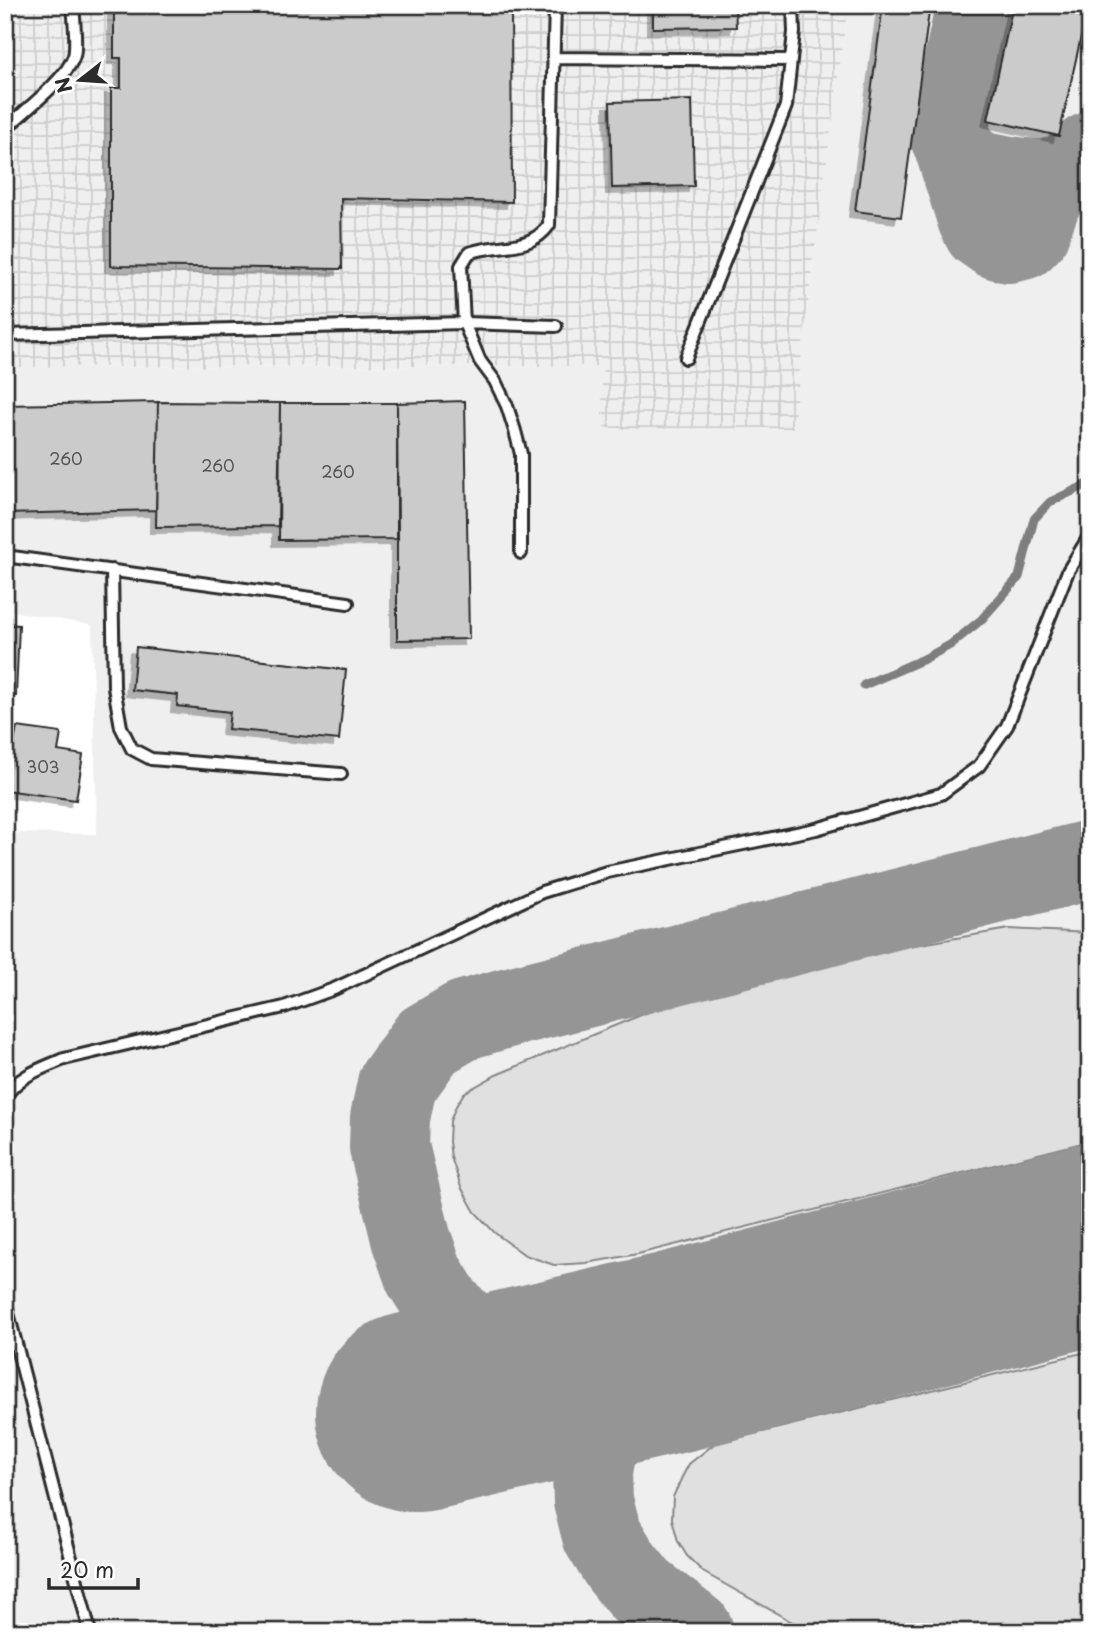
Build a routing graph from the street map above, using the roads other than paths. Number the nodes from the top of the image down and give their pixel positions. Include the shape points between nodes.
1 (73, 5) edge
2 (555, 5) edge
3 (793, 5) edge
4 (553, 58) junction
5 (791, 60) junction
6 (5, 129) edge
7 (464, 323) junction
8 (556, 326) dead end
9 (5, 335) edge
10 (686, 358) dead end
11 (1090, 535) edge
12 (521, 553) dead end
13 (5, 556) edge
14 (112, 570) junction
15 (348, 603) dead end
16 (341, 774) dead end
17 (5, 1097) edge
18 (5, 1301) edge
19 (90, 1632) edge

1 - 6 lane via 75,53 69,65
2 - 4 lane
3 - 5 lane
4 - 5 lane
4 - 7 lane via 549,225 534,240 469,253 461,266
5 - 10 lane via 786,106
7 - 8 lane
7 - 9 lane
7 - 12 lane via 507,407 521,454
11 - 17 lane via 1068,571 1007,726 979,766 941,794 816,829 607,873 542,892 334,989 284,1007 64,1059 35,1071 11,1087
13 - 14 lane
14 - 15 lane
14 - 16 lane via 114,687 121,727 132,748 151,759
18 - 19 lane

